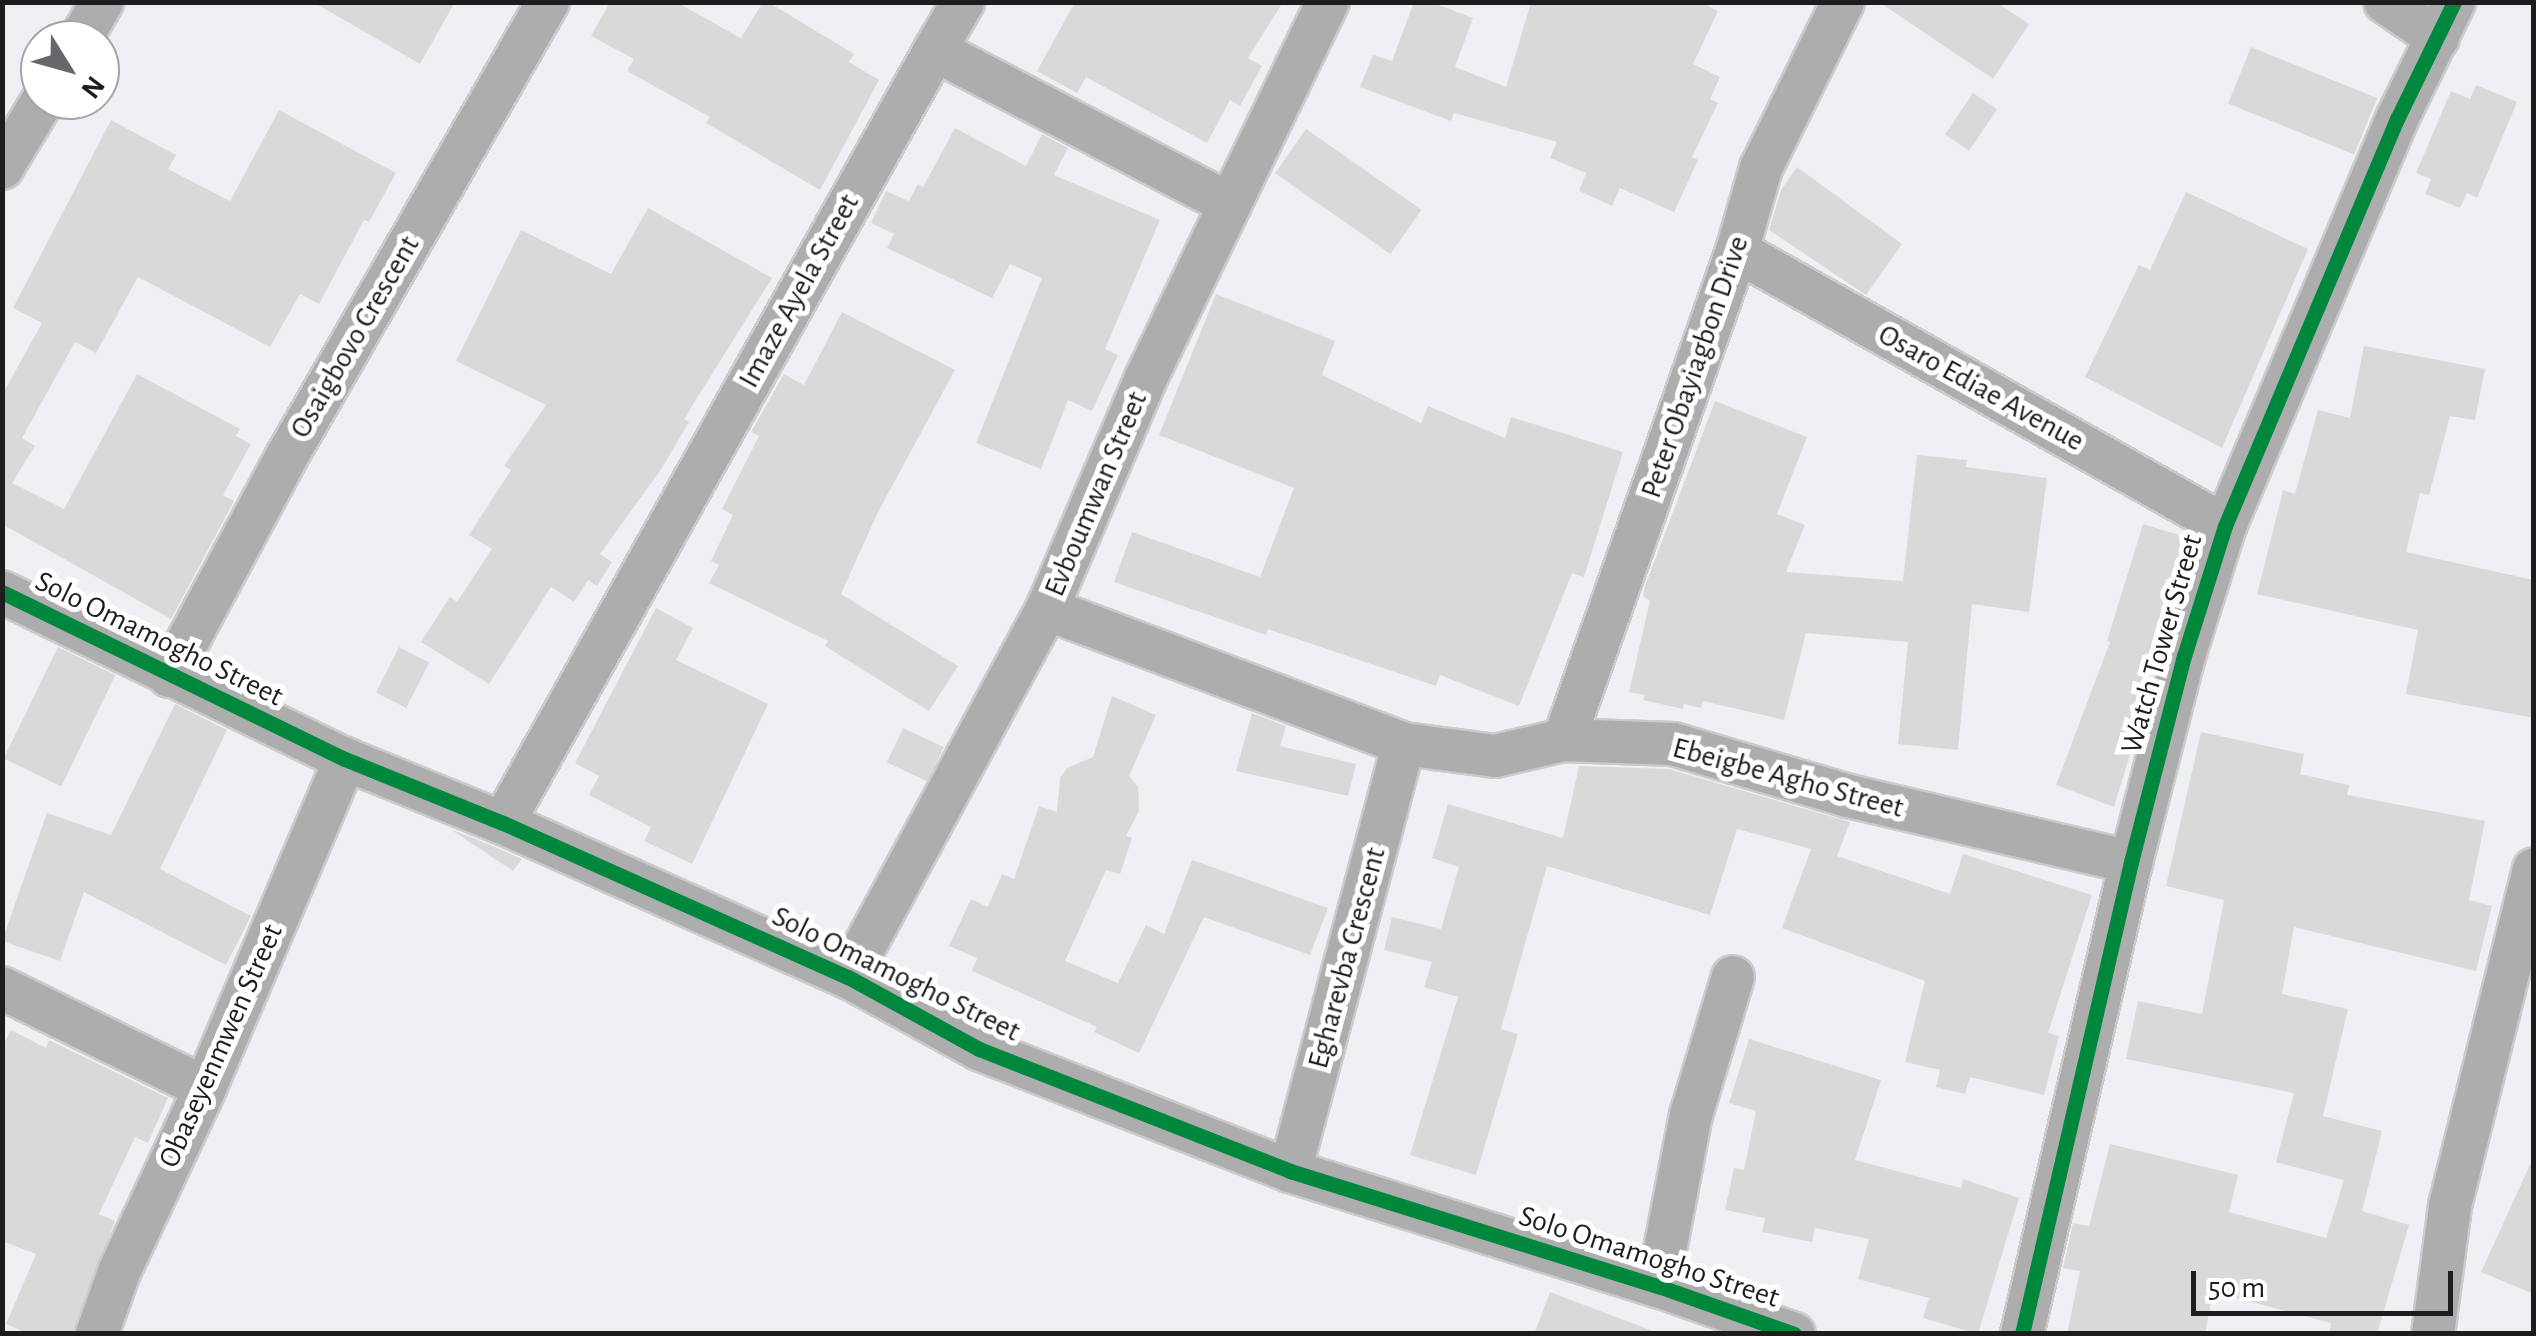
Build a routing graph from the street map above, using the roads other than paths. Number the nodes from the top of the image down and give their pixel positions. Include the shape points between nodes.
1 (548, 2) edge
2 (963, 2) edge
3 (1328, 2) edge
4 (1843, 2) edge
5 (2385, 2) edge
6 (2446, 20) edge
7 (936, 50) junction
8 (32, 120) edge
9 (2, 168) edge
10 (1230, 204) junction
11 (1737, 251) junction
12 (2224, 526) junction
13 (2, 592) edge
14 (1047, 609) junction
15 (169, 676) junction
16 (1564, 740) junction
17 (1404, 744) junction
18 (345, 759) junction
19 (503, 823) junction
20 (2131, 862) junction
21 (2534, 869) edge
22 (848, 977) junction
23 (1733, 977) dead end
24 (2, 988) edge
25 (205, 1088) junction
26 (1290, 1172) junction
27 (1658, 1286) junction
28 (97, 1334) edge
29 (1794, 1334) edge
30 (2022, 1334) edge
31 (2433, 1334) edge

1 - 15 street, Osaigbovo Crescent
2 - 7 street, Imaze Ayela Street
3 - 10 street, Evboumwan Street
4 - 11 street, Peter Obayiagbon Drive via 1762,168
5 - 6 street
6 - 12 street, Watch Tower Street via 2397,119
7 - 10 street
7 - 19 street, Imaze Ayela Street
8 - 9 street
10 - 14 street, Evboumwan Street
11 - 12 street, Osaro Ediae Avenue
11 - 16 street, Peter Obayiagbon Drive
12 - 20 street, Watch Tower Street
13 - 15 street, Solo Omamogho Street
14 - 17 street, Ebeigbe Agho Street
14 - 22 street, Evboumwan Street
15 - 18 street, Solo Omamogho Street
16 - 17 street, Ebeigbe Agho Street via 1495,756
16 - 20 street, Ebeigbe Agho Street via 1673,744 1849,796
17 - 26 street, Egharevba Crescent
18 - 19 street, Solo Omamogho Street
18 - 25 street, Obaseyenmwen Street
19 - 22 street, Solo Omamogho Street
20 - 30 street, Watch Tower Street
21 - 31 street via 2450,1206
22 - 26 street, Solo Omamogho Street via 979,1049
23 - 27 street via 1692,1114
24 - 25 street
25 - 28 street, Obaseyenmwen Street via 118,1272
26 - 27 street, Solo Omamogho Street
27 - 29 street, Solo Omamogho Street

